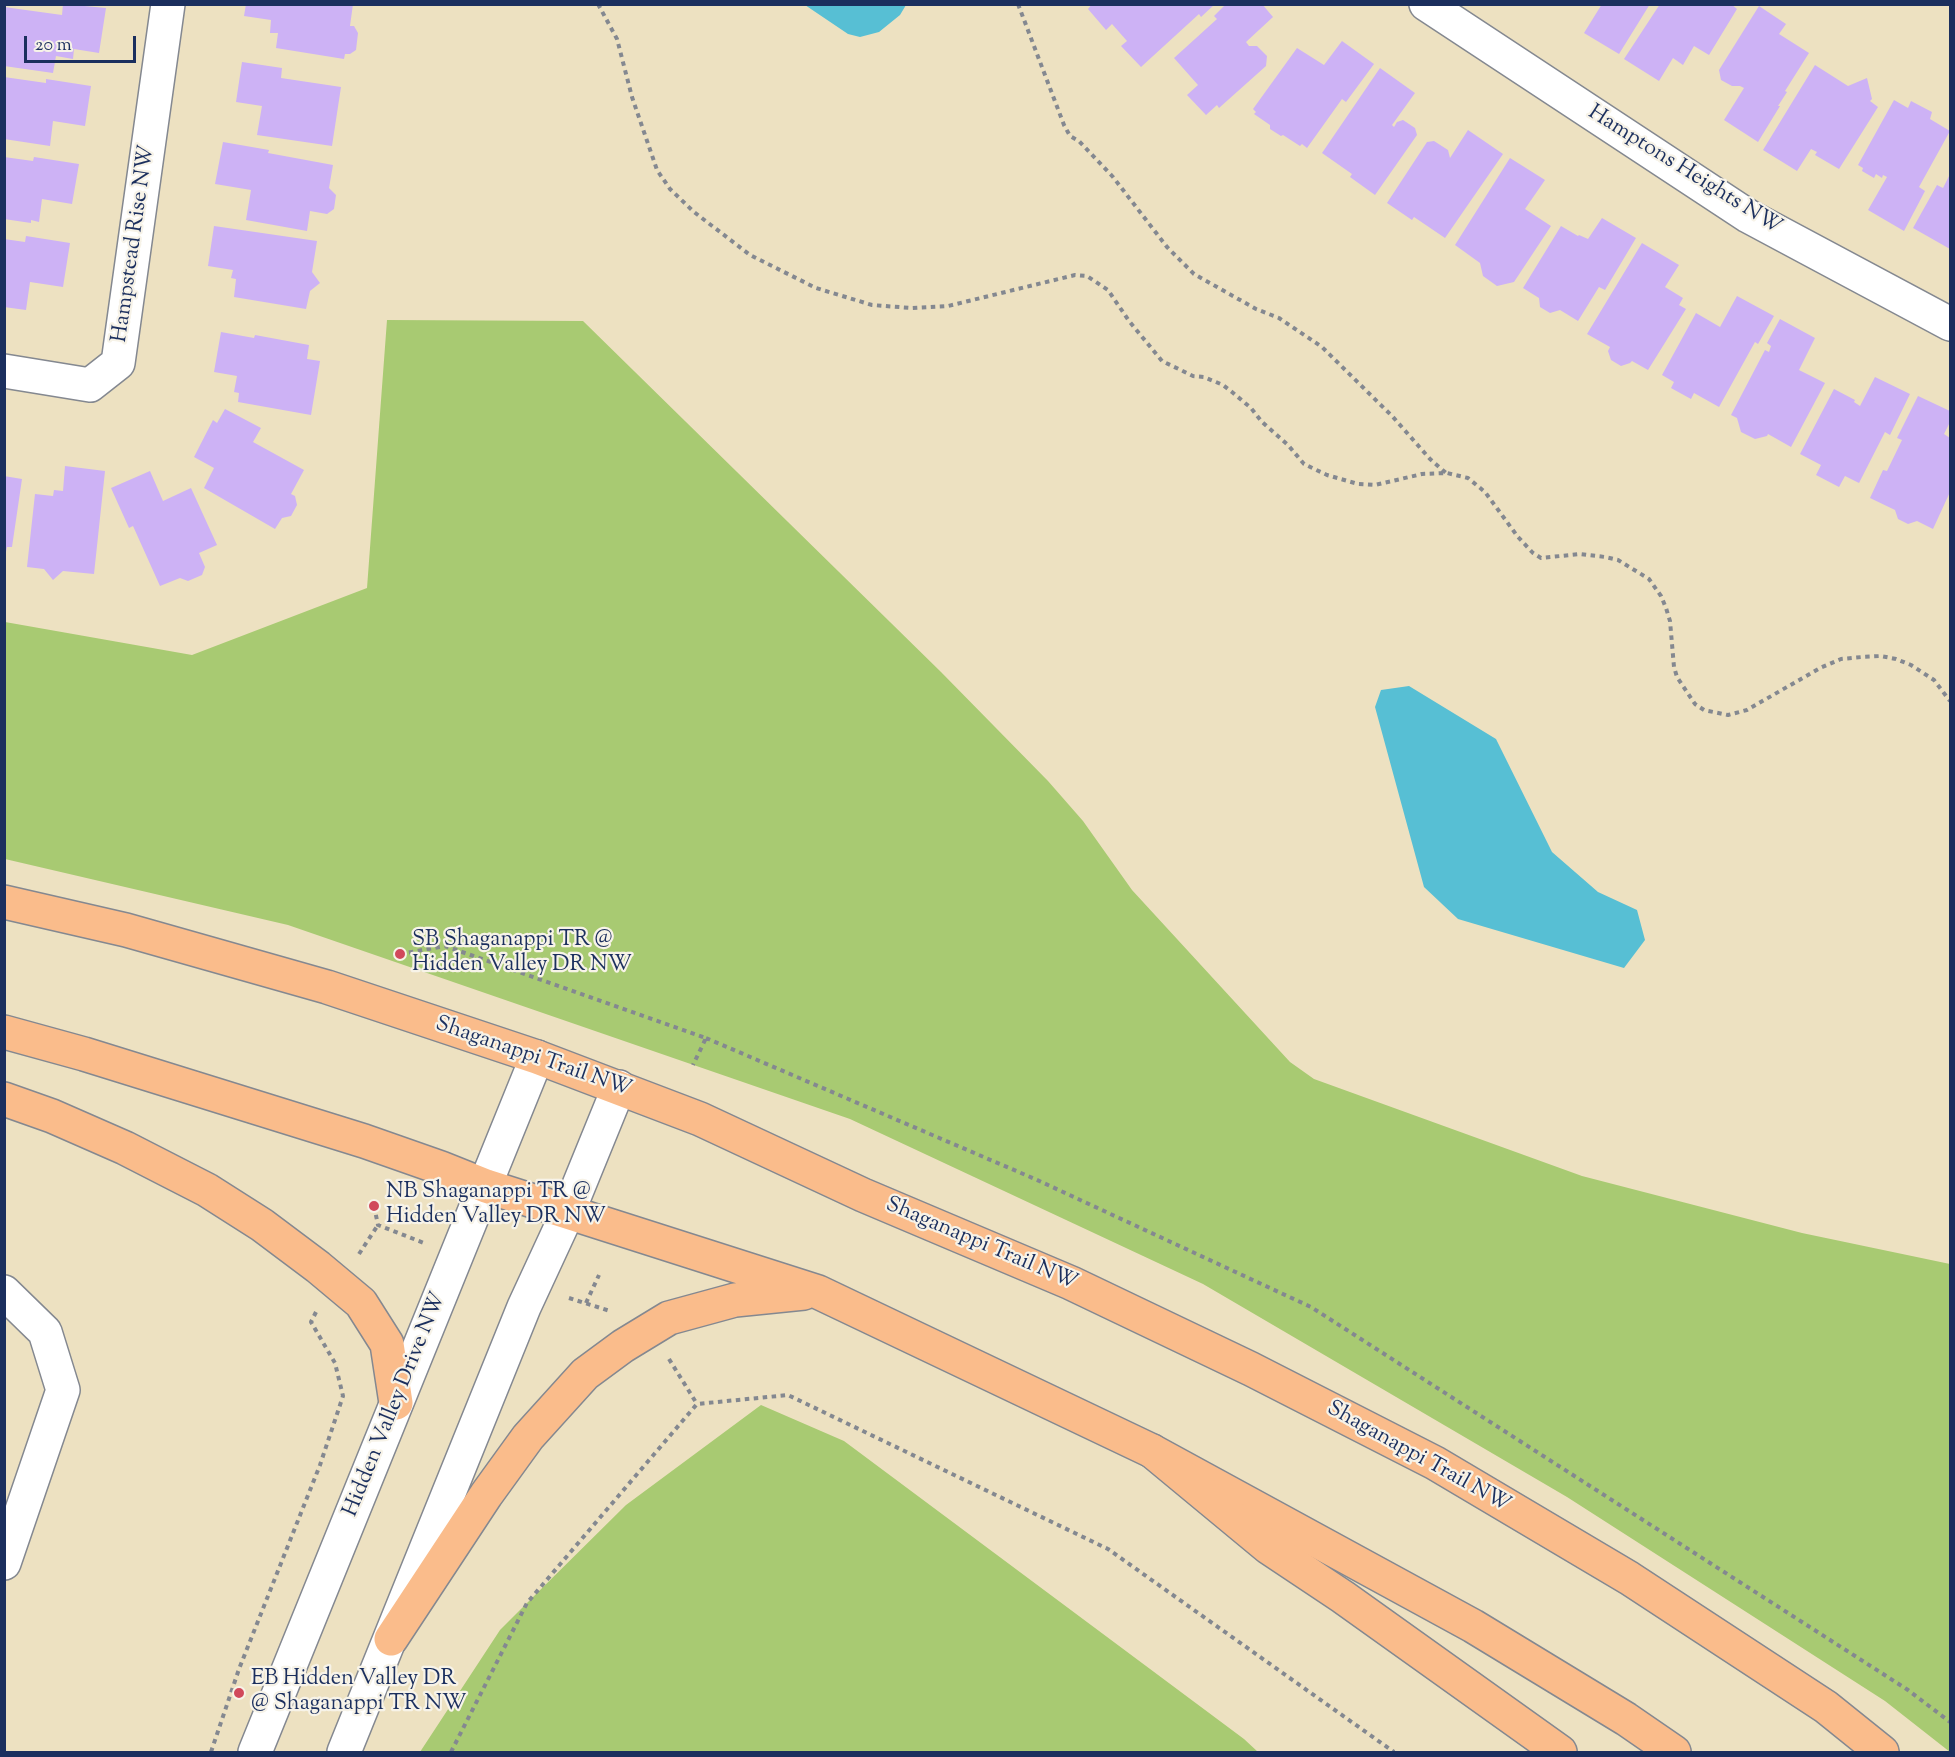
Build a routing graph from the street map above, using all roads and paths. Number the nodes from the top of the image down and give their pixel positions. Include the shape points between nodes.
1 (168, 4) edge
2 (598, 4) edge
3 (1018, 4) edge
4 (1426, 4) edge
5 (1950, 324) edge
6 (4, 371) edge
7 (1446, 473) junction
8 (1950, 701) edge
9 (4, 902) edge
10 (400, 954) dead end
11 (4, 1032) edge
12 (706, 1038) junction
13 (537, 1057) junction
14 (693, 1065) dead end
15 (619, 1087) junction
16 (4, 1100) edge
17 (486, 1186) junction
18 (374, 1206) dead end
19 (568, 1212) junction
20 (378, 1225) junction
21 (426, 1244) dead end
22 (356, 1259) dead end
23 (599, 1275) dead end
24 (4, 1292) edge
25 (818, 1292) junction
26 (565, 1296) dead end
27 (586, 1303) junction
28 (316, 1311) dead end
29 (616, 1313) dead end
30 (668, 1359) dead end
31 (396, 1403) junction
32 (697, 1404) junction
33 (1152, 1451) junction
34 (4, 1563) edge
35 (391, 1640) junction
36 (1950, 1722) edge
37 (211, 1752) edge
38 (255, 1752) edge
39 (344, 1752) edge
40 (451, 1752) edge
41 (1394, 1752) edge
42 (1560, 1752) edge
43 (1674, 1752) edge
44 (1882, 1752) edge

1 - 6 street, Hampstead Rise NW via 118,363 90,385
2 - 7 path via 617,39 657,170 694,212 750,255 816,288 872,305 911,308 948,306 1075,275 1087,276 1108,290 1162,361 1232,392 1304,464 1358,484 1375,485 1412,475
3 - 7 path via 1070,136 1113,177 1167,247 1194,273 1279,318 1322,346
4 - 5 street, Hamptons Heights NW via 1749,216
7 - 8 path via 1468,478 1478,485 1518,537 1541,558 1580,554 1605,557 1618,560 1649,579 1670,621 1677,677 1695,704 1704,710 1728,716 1747,710 1820,668 1841,659 1862,657 1888,657 1911,664 1934,680
9 - 13 main road, Shaganappi Trail NW via 126,930 327,987
10 - 12 path via 445,946
11 - 17 main road via 364,1141
12 - 14 path
12 - 36 path via 1035,1179 1311,1307 1908,1689
13 - 15 main road, Shaganappi Trail NW
13 - 17 street, Hidden Valley Drive NW
15 - 19 street
15 - 44 main road, Shaganappi Trail NW via 1071,1283 1435,1463 1629,1578 1826,1707
16 - 31 main road via 125,1148 207,1190 318,1267 361,1303 387,1344
17 - 19 main road
17 - 31 street, Hidden Valley Drive NW
18 - 20 path
19 - 25 main road
19 - 35 street via 524,1307
20 - 21 path
20 - 22 path
23 - 27 path
24 - 34 street via 45,1332 63,1390
25 - 33 main road
25 - 35 main road via 735,1300 669,1318 585,1374 522,1445
26 - 27 path
27 - 29 path
28 - 37 path via 311,1322 335,1363 343,1396
30 - 32 path
31 - 38 street, Hidden Valley Drive NW
32 - 40 path via 526,1603
32 - 41 path via 788,1395 1108,1549
33 - 42 main road via 1268,1547
33 - 43 main road via 1473,1626
35 - 39 street

